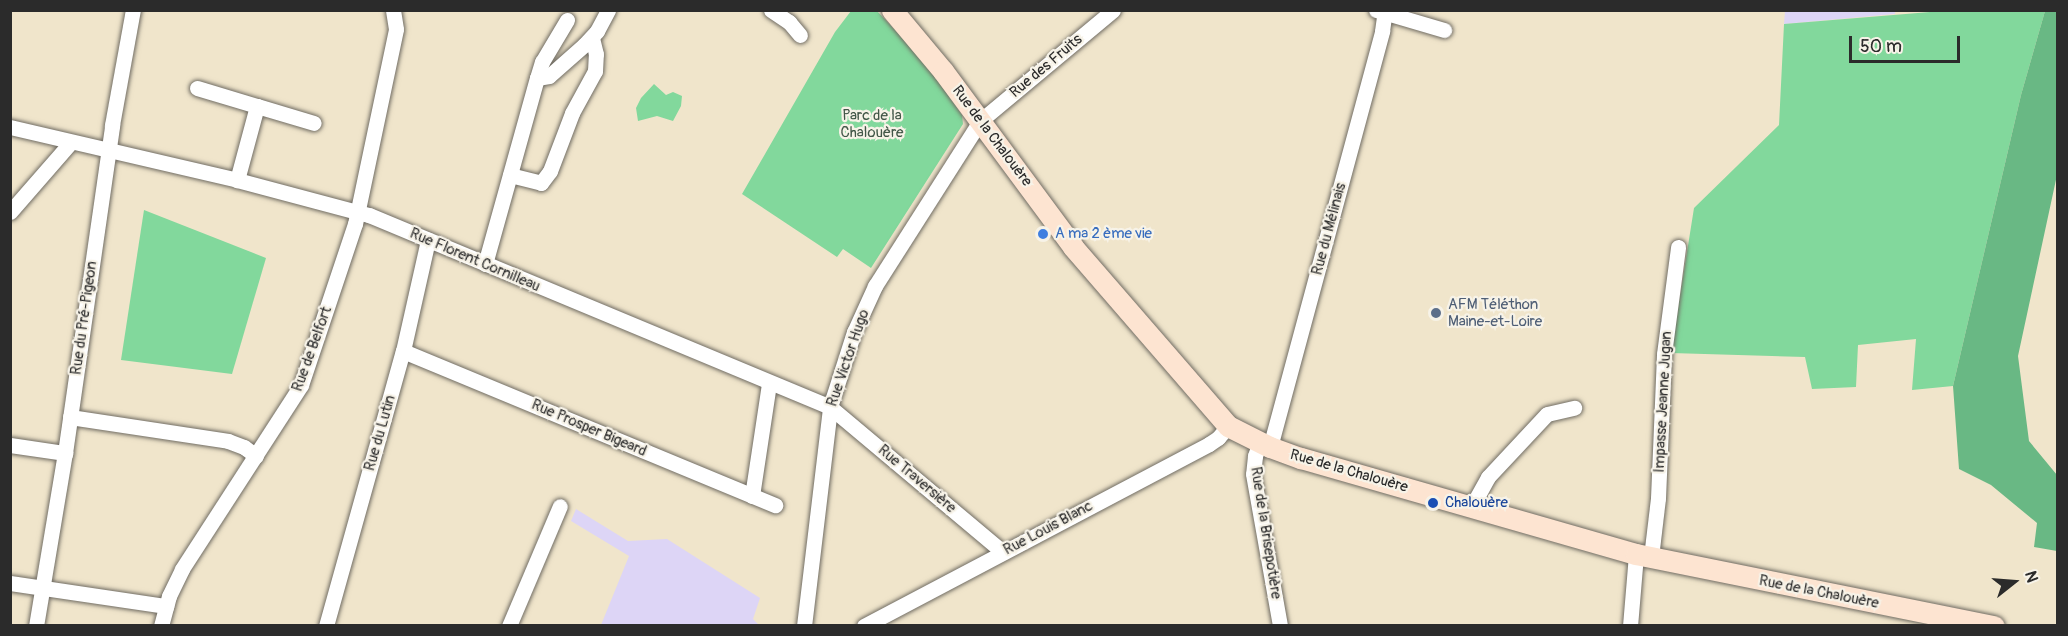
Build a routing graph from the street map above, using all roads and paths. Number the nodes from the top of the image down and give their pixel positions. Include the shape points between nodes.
1 (133, 10) edge
2 (393, 10) edge
3 (609, 10) edge
4 (771, 10) edge
5 (892, 10) edge
6 (1113, 10) edge
7 (1382, 11) edge
8 (567, 20) dead end
9 (1444, 30) dead end
10 (800, 35) dead end
11 (592, 38) junction
12 (537, 78) junction
13 (197, 88) dead end
14 (257, 106) junction
15 (980, 121) junction
16 (314, 123) dead end
17 (10, 127) edge
18 (71, 141) junction
19 (108, 149) junction
20 (510, 175) junction
21 (237, 180) junction
22 (10, 212) edge
23 (357, 212) junction
24 (428, 240) junction
25 (1678, 247) dead end
26 (485, 264) junction
27 (403, 351) junction
28 (769, 383) junction
29 (830, 407) junction
30 (1574, 408) dead end
31 (70, 417) junction
32 (1228, 426) junction
33 (10, 445) edge
34 (1265, 445) junction
35 (65, 453) junction
36 (256, 456) junction
37 (752, 496) junction
38 (775, 505) dead end
39 (560, 506) dead end
40 (1472, 506) junction
41 (1003, 552) junction
42 (1644, 556) junction
43 (10, 583) edge
44 (43, 587) junction
45 (166, 606) junction
46 (1952, 621) edge
47 (1981, 624) edge
48 (36, 626) edge
49 (161, 626) edge
50 (326, 626) edge
51 (509, 626) edge
52 (804, 626) edge
53 (864, 626) edge
54 (1280, 626) edge
55 (1630, 626) edge

1 - 19 street, Rue du Pré-Pigeon
2 - 23 street, Rue de Belfort via 396,29
3 - 11 street
4 - 10 street
5 - 15 street, Rue de la Chalouère
6 - 15 street, Rue des Fruits
7 - 9 street
7 - 34 street, Rue du Mélinais
8 - 12 street
11 - 12 street via 549,76
11 - 20 street via 595,71 572,113 545,180 535,183
12 - 20 street
13 - 14 street
14 - 16 street
14 - 21 street
15 - 29 street, Rue Victor Hugo via 875,286 854,332
15 - 32 street, Rue de la Chalouère via 1073,247
17 - 18 street, Rue Florent Cornilleau
18 - 19 street, Rue Florent Cornilleau
18 - 22 street
19 - 21 street, Rue Florent Cornilleau
19 - 31 street, Rue du Pré-Pigeon
20 - 26 street
21 - 23 street, Rue Florent Cornilleau
23 - 24 street, Rue Florent Cornilleau
23 - 36 street, Rue de Belfort via 301,385
24 - 26 street, Rue Florent Cornilleau
24 - 27 street, Rue du Lutin
25 - 42 street, Impasse Jeanne Jugan via 1664,354 1658,498
26 - 28 street, Rue Florent Cornilleau
27 - 37 street, Rue Prosper Bigeard
27 - 50 street, Rue du Lutin
28 - 29 street, Rue Florent Cornilleau
28 - 37 street
29 - 41 street, Rue Traversière
29 - 52 street, Rue Victor Hugo
30 - 40 street via 1547,414 1488,477
31 - 35 street, Rue du Pré-Pigeon
31 - 36 street via 228,441
32 - 34 street, Rue de la Chalouère
32 - 41 street, Rue Louis Blanc via 1214,441
33 - 35 street
34 - 40 street, Rue de la Chalouère
34 - 54 street, Rue de la Brisepotière via 1255,456 1254,474
35 - 44 street, Rue du Pré-Pigeon
36 - 45 street, Rue de Belfort via 182,569
37 - 38 street, Rue Prosper Bigeard
39 - 51 street
40 - 42 street, Rue de la Chalouère
41 - 53 street, Rue Louis Blanc
42 - 46 street, Rue de la Chalouère
42 - 55 street, Impasse Jeanne Jugan
43 - 44 street
44 - 45 street
44 - 48 street, Rue du Pré-Pigeon
45 - 49 street, Rue de Belfort
46 - 47 street, Rue de la Chalouère

